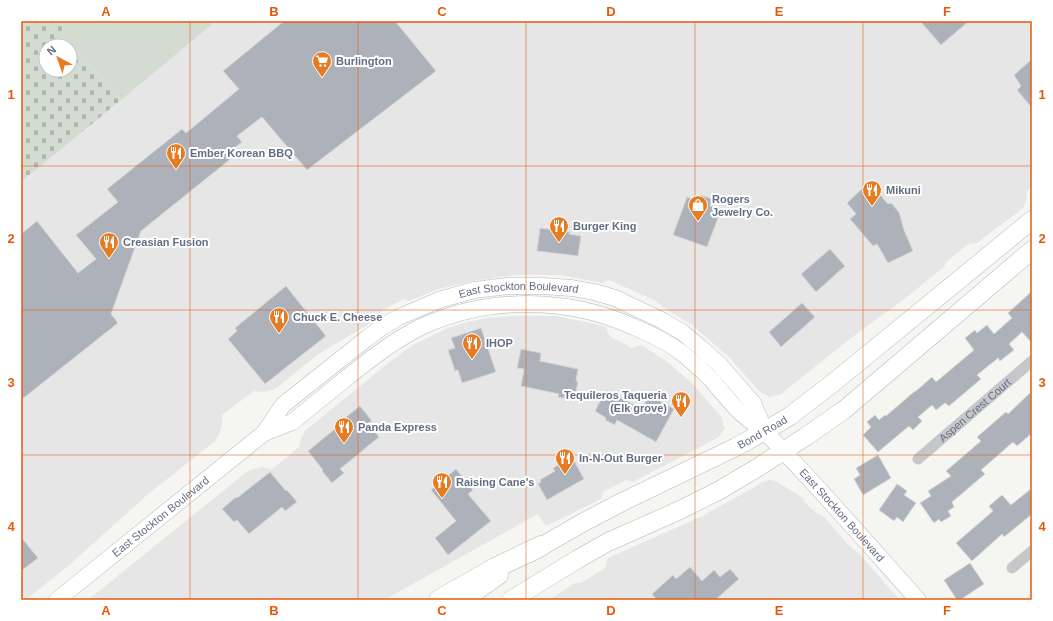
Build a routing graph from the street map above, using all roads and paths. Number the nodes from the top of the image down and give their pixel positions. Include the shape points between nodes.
1 (1032, 220) edge
2 (1032, 250) edge
3 (595, 292) junction
4 (502, 304) junction
5 (1032, 361) edge
6 (765, 432) junction
7 (264, 433) junction
8 (783, 451) junction
9 (918, 459) dead end
10 (541, 546) junction
11 (1032, 551) edge
12 (1012, 568) dead end
13 (57, 600) edge
14 (439, 600) edge
15 (464, 600) edge
16 (512, 600) edge
17 (918, 600) edge

1 - 6 main road, Bond Road via 833,383
2 - 8 main road via 844,410
3 - 4 street via 581,299 515,294 507,297
3 - 6 street, East Stockton Boulevard via 615,298 682,332 720,364 753,403
3 - 7 street, East Stockton Boulevard via 541,286 474,290 439,300 399,317 360,343 283,405
4 - 6 street, East Stockton Boulevard via 571,307 614,318 648,333 671,346 695,365 740,412
4 - 7 street, East Stockton Boulevard via 451,315 400,338 381,350 295,420
5 - 9 street, Aspen Crest Court
6 - 8 street, East Stockton Boulevard
6 - 10 main road, Bond Road via 622,502
7 - 13 street, East Stockton Boulevard
8 - 16 main road via 720,490 608,542
8 - 17 street, East Stockton Boulevard
10 - 14 highway via 495,568
10 - 15 main road, Bond Road
11 - 12 street

